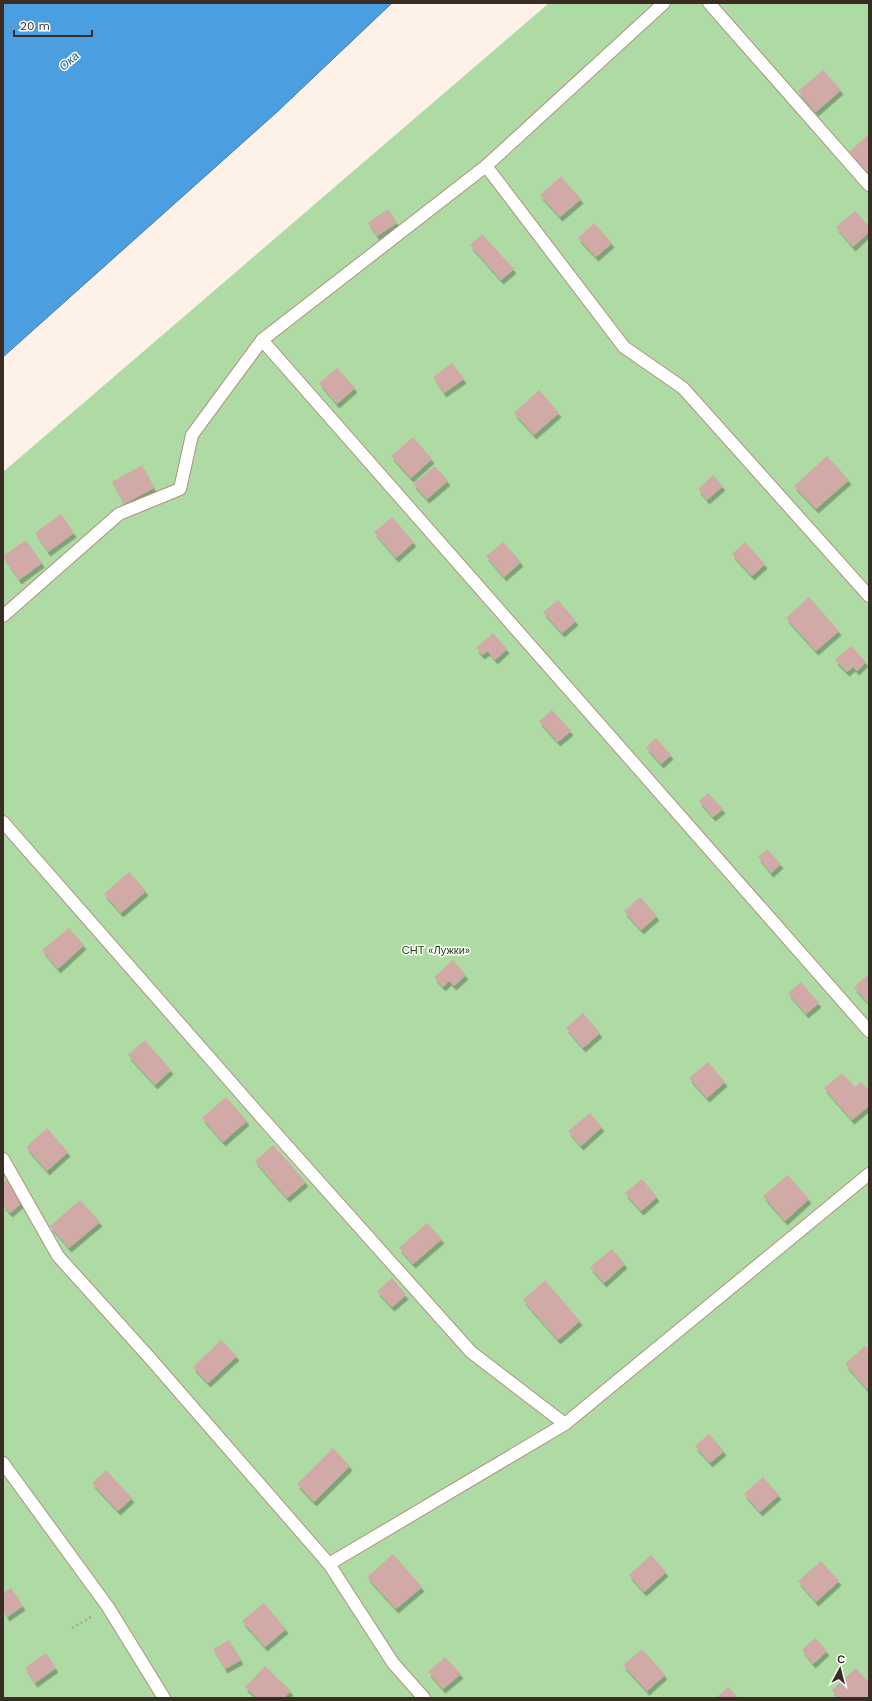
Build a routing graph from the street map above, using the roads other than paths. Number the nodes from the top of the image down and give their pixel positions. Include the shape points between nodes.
1 (664, 3) edge
2 (709, 3) edge
3 (486, 166) junction
4 (869, 185) edge
5 (262, 340) junction
6 (869, 596) edge
7 (3, 616) edge
8 (3, 822) edge
9 (869, 1031) edge
10 (3, 1159) edge
11 (869, 1174) edge
12 (565, 1424) junction
13 (3, 1463) edge
14 (330, 1564) junction
15 (164, 1698) edge
16 (424, 1698) edge

1 - 3 lane
2 - 4 lane
3 - 5 lane
3 - 6 lane via 624,347 683,388
5 - 7 lane via 192,434 180,489 119,514
5 - 9 lane
8 - 12 lane via 471,1352
10 - 14 lane via 58,1256
11 - 12 lane
12 - 14 lane
13 - 15 lane via 108,1607
14 - 16 lane via 393,1663

